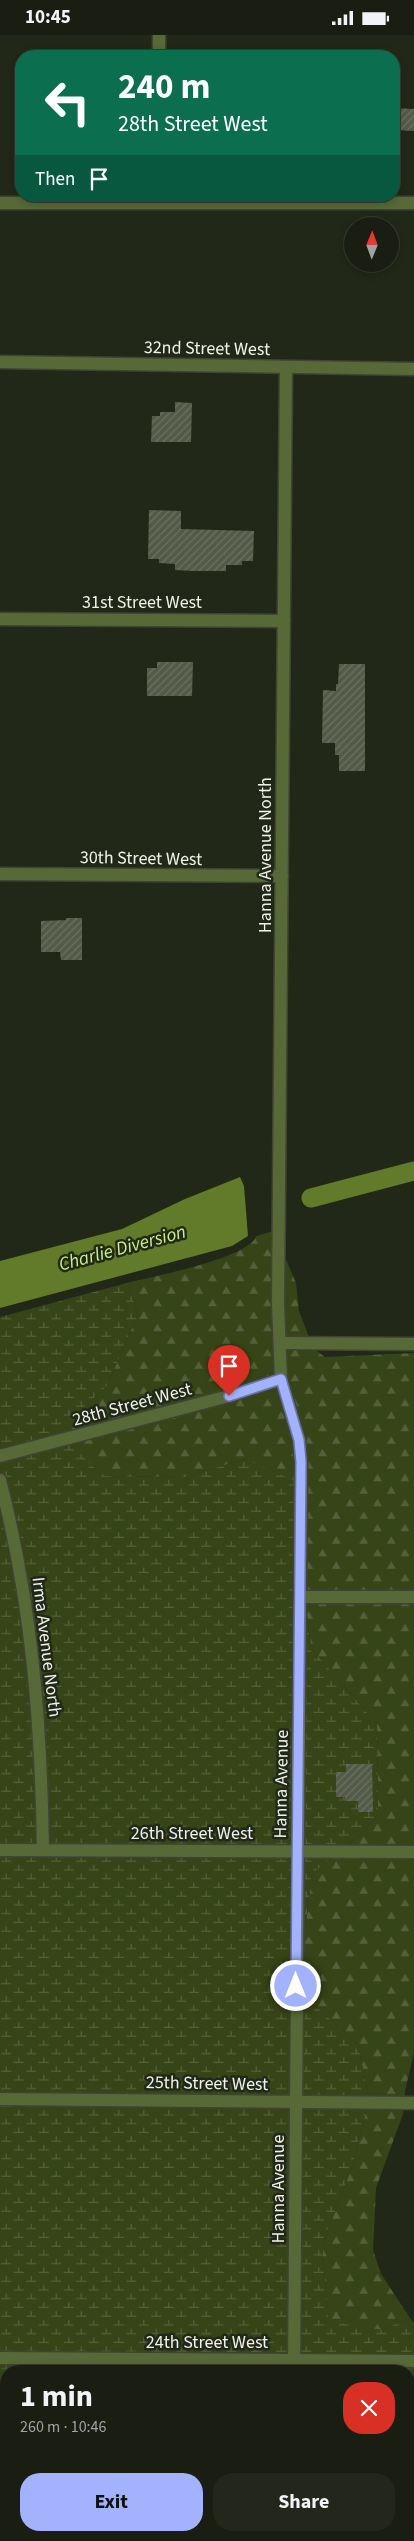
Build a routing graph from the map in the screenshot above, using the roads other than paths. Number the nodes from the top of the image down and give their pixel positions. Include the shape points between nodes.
1 (159, 35) edge
2 (159, 50) edge
3 (53, 202) edge
4 (329, 202) edge
5 (0, 203) edge
6 (414, 203) edge
7 (0, 362) edge
8 (286, 368) junction
9 (414, 369) edge
10 (0, 619) edge
11 (284, 621) junction
12 (0, 874) edge
13 (282, 876) junction
14 (280, 1343) junction
15 (414, 1344) edge
16 (281, 1379) junction
17 (0, 1456) edge
18 (0, 1480) edge
19 (300, 1597) junction
20 (414, 1597) edge
21 (0, 1850) edge
22 (43, 1850) junction
23 (297, 1851) junction
24 (414, 1852) edge
25 (0, 2099) edge
26 (296, 2102) junction
27 (414, 2103) edge
28 (0, 2358) edge
29 (414, 2361) edge
30 (257, 2365) edge
31 (294, 2365) edge
32 (318, 2365) edge

1 - 2 street
3 - 5 street
4 - 6 street
7 - 8 street, 32nd Street West
8 - 9 street, 32nd Street West
8 - 11 street, Hanna Avenue North
10 - 11 street, 31st Street West
11 - 13 street, Hanna Avenue North
12 - 13 street, 30th Street West
13 - 14 street, Hanna Avenue North
14 - 15 street
14 - 16 street
16 - 17 street, 28th Street West via 229,1396
16 - 19 street, Hanna Avenue via 299,1440
18 - 22 street, Irma Avenue North via 17,1552 37,1689
19 - 20 street
19 - 23 street, Hanna Avenue
21 - 22 street, 26th Street West
22 - 23 street, 26th Street West
23 - 24 street, 26th Street West
23 - 26 street, Hanna Avenue
25 - 26 street, 25th Street West
26 - 27 street, 25th Street West
26 - 31 street, Hanna Avenue
28 - 30 street, 24th Street West
29 - 32 street, 24th Street West

